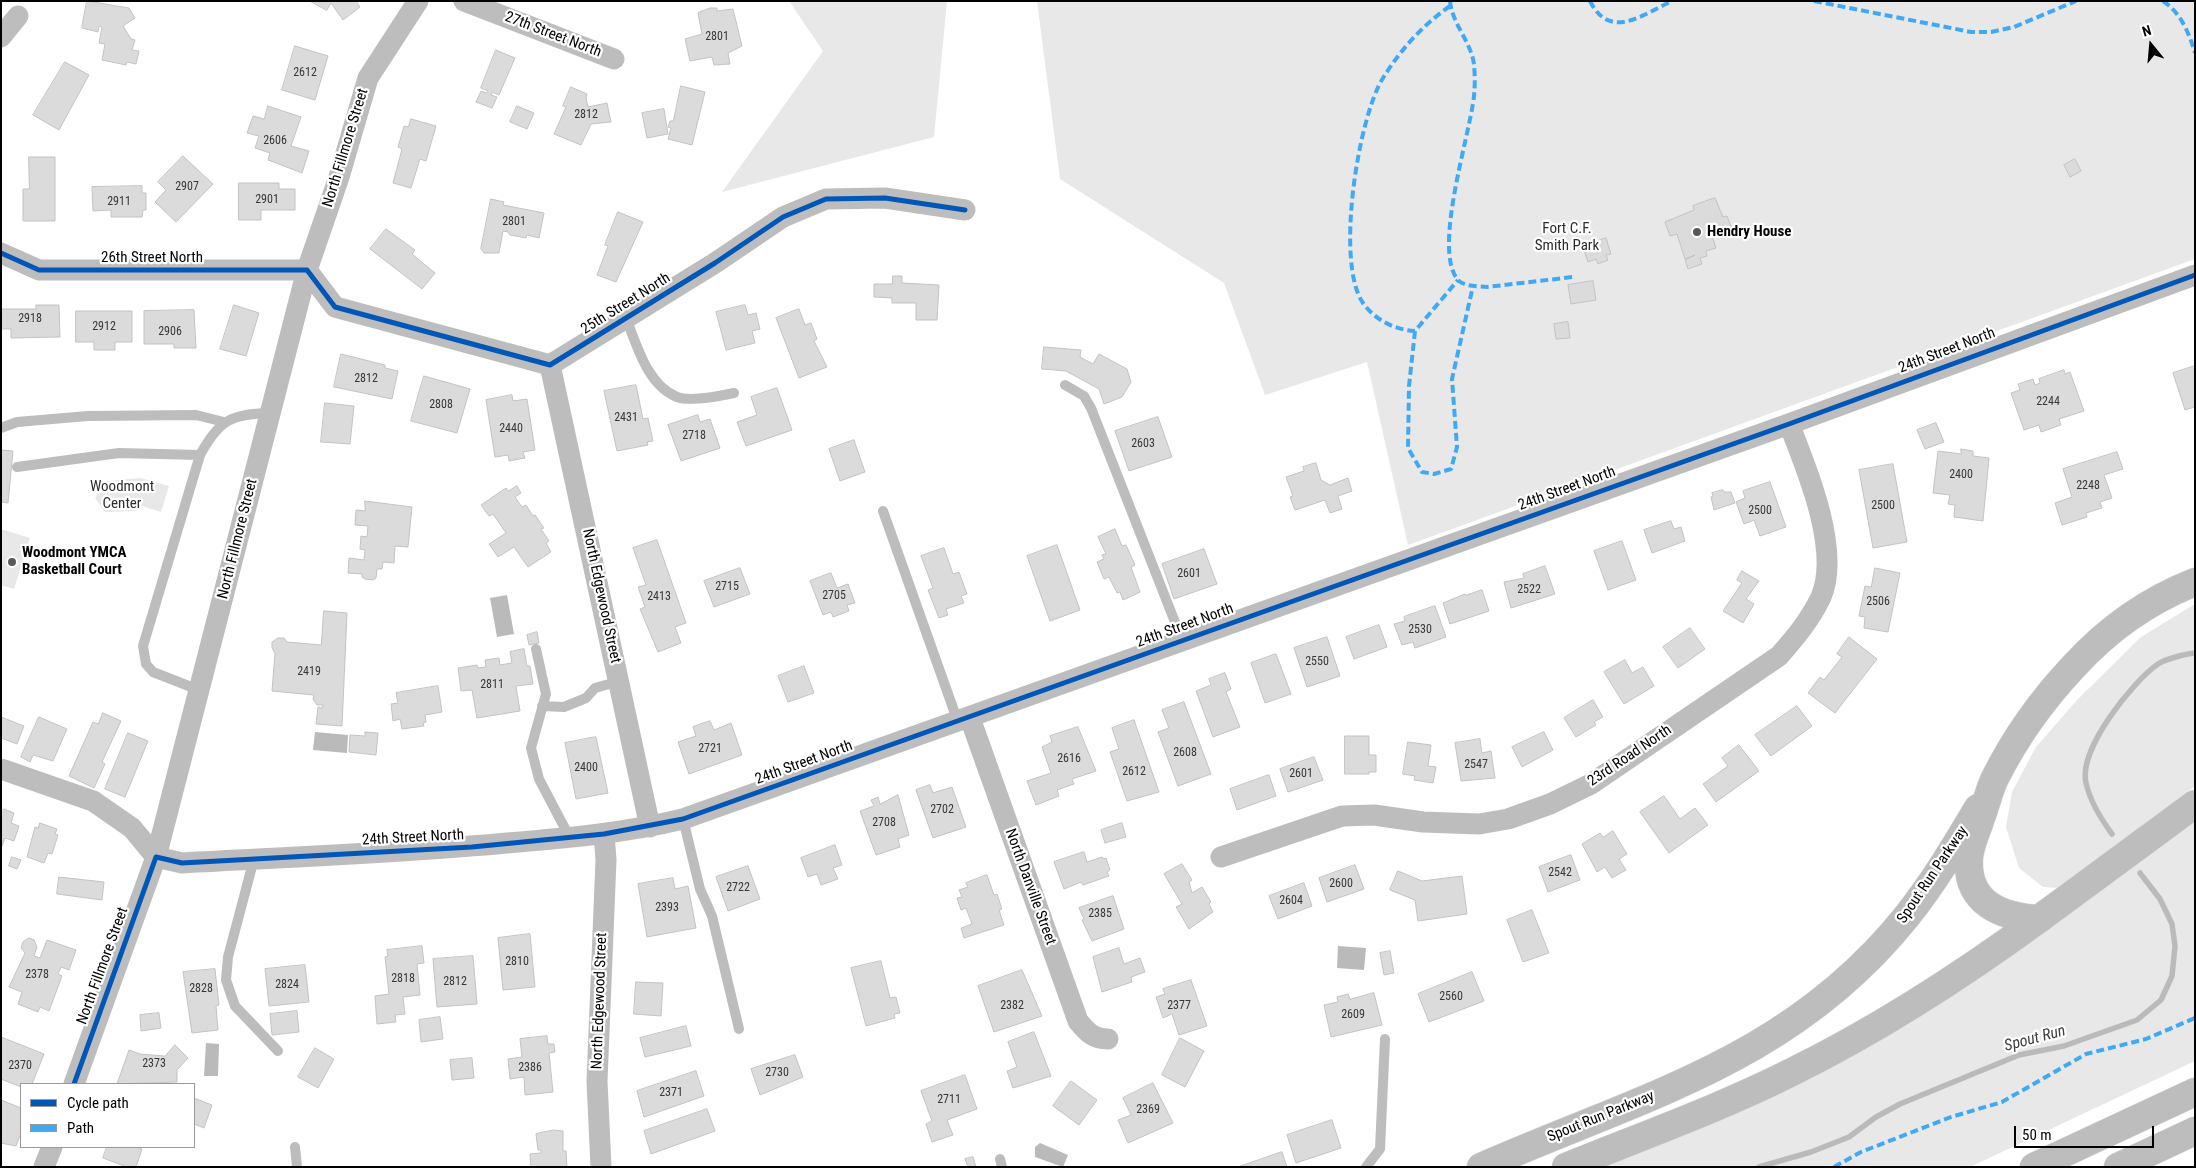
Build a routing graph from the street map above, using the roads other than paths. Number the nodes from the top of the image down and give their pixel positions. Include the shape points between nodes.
1 (418, 1) edge
2 (464, 1) edge
3 (18, 16) dead end
4 (1, 38) edge
5 (614, 59) dead end
6 (965, 210) dead end
7 (1, 253) edge
8 (1, 266) edge
9 (39, 270) junction
10 (307, 270) junction
11 (2195, 275) edge
12 (626, 318) junction
13 (550, 365) junction
14 (1065, 385) dead end
15 (734, 393) dead end
16 (270, 413) junction
17 (224, 422) junction
18 (1789, 424) junction
19 (1, 428) edge
20 (200, 455) junction
21 (17, 467) dead end
22 (883, 511) dead end
23 (2195, 582) edge
24 (1182, 640) junction
25 (536, 649) dead end
26 (620, 681) junction
27 (199, 690) junction
28 (542, 706) junction
29 (964, 720) junction
30 (1, 769) edge
31 (1995, 779) junction
32 (2195, 804) edge
33 (683, 819) junction
34 (650, 827) junction
35 (604, 834) junction
36 (570, 838) junction
37 (156, 856) junction
38 (1221, 857) dead end
39 (254, 859) junction
40 (2039, 919) junction
41 (739, 1029) dead end
42 (1108, 1039) dead end
43 (1385, 1039) dead end
44 (278, 1051) dead end
45 (74, 1083) edge
46 (2195, 1092) edge
47 (2195, 1131) edge
48 (295, 1147) dead end
49 (52, 1148) edge
50 (44, 1167) edge
51 (297, 1167) edge
52 (601, 1167) edge
53 (1366, 1167) edge
54 (1481, 1167) edge
55 (1566, 1167) edge
56 (2034, 1167) edge
57 (2118, 1167) edge

1 - 10 street, North Fillmore Street via 368,78
2 - 5 street, 27th Street North
3 - 4 street
6 - 12 street, 25th Street North via 885,198 826,199 783,217 715,264
7 - 9 street, 26th Street North
8 - 9 street, 26th Street North
9 - 10 street, 26th Street North
10 - 13 street via 335,307
10 - 16 street, North Fillmore Street
11 - 18 street, 24th Street North
12 - 13 street, 25th Street North
12 - 15 lane via 651,375 664,390 678,398
13 - 26 street, North Edgewood Street
14 - 24 lane via 1084,396 1091,408
16 - 17 lane via 244,414
16 - 27 street, North Fillmore Street
17 - 19 lane via 196,415 88,416 17,422
17 - 20 lane via 211,434
18 - 24 street, 24th Street North
18 - 38 street, 23rd Road North via 1824,530 1828,568 1817,604 1803,629 1779,656 1591,784 1550,804 1508,819 1479,824 1423,822 1374,815 1342,816
20 - 21 lane via 119,453
20 - 27 lane via 143,646 146,664 153,672
22 - 29 lane
23 - 31 main road, Spout Run Parkway via 2150,604 2088,652 2042,705
24 - 29 street, 24th Street North
25 - 28 lane via 546,694
26 - 28 lane via 595,688 586,698 564,708
26 - 34 street, North Edgewood Street
27 - 37 street, North Fillmore Street
28 - 36 lane via 530,748 539,779
29 - 33 street, 24th Street North
29 - 42 street, North Danville Street via 1078,1021 1089,1035
30 - 37 street via 93,801 132,828
31 - 40 main road via 1972,845 1969,865 1973,883 1982,898 2002,914
31 - 54 main road, Spout Run Parkway via 1953,850 1906,917 1856,971 1801,1018 1742,1054 1678,1086
32 - 40 main road
33 - 34 street, 24th Street North
33 - 41 lane via 700,889 712,916
34 - 35 street, 24th Street North
35 - 36 street, 24th Street North
35 - 52 street, North Edgewood Street via 606,860 597,1081
36 - 39 street, 24th Street North
37 - 39 street, 24th Street North via 182,863
37 - 45 street, North Fillmore Street
39 - 44 lane via 228,957 226,980 235,1006
40 - 55 main road via 1916,1004 1824,1056 1754,1090
43 - 53 lane via 1380,1149
46 - 56 main road
47 - 57 main road
48 - 51 lane
49 - 50 street

